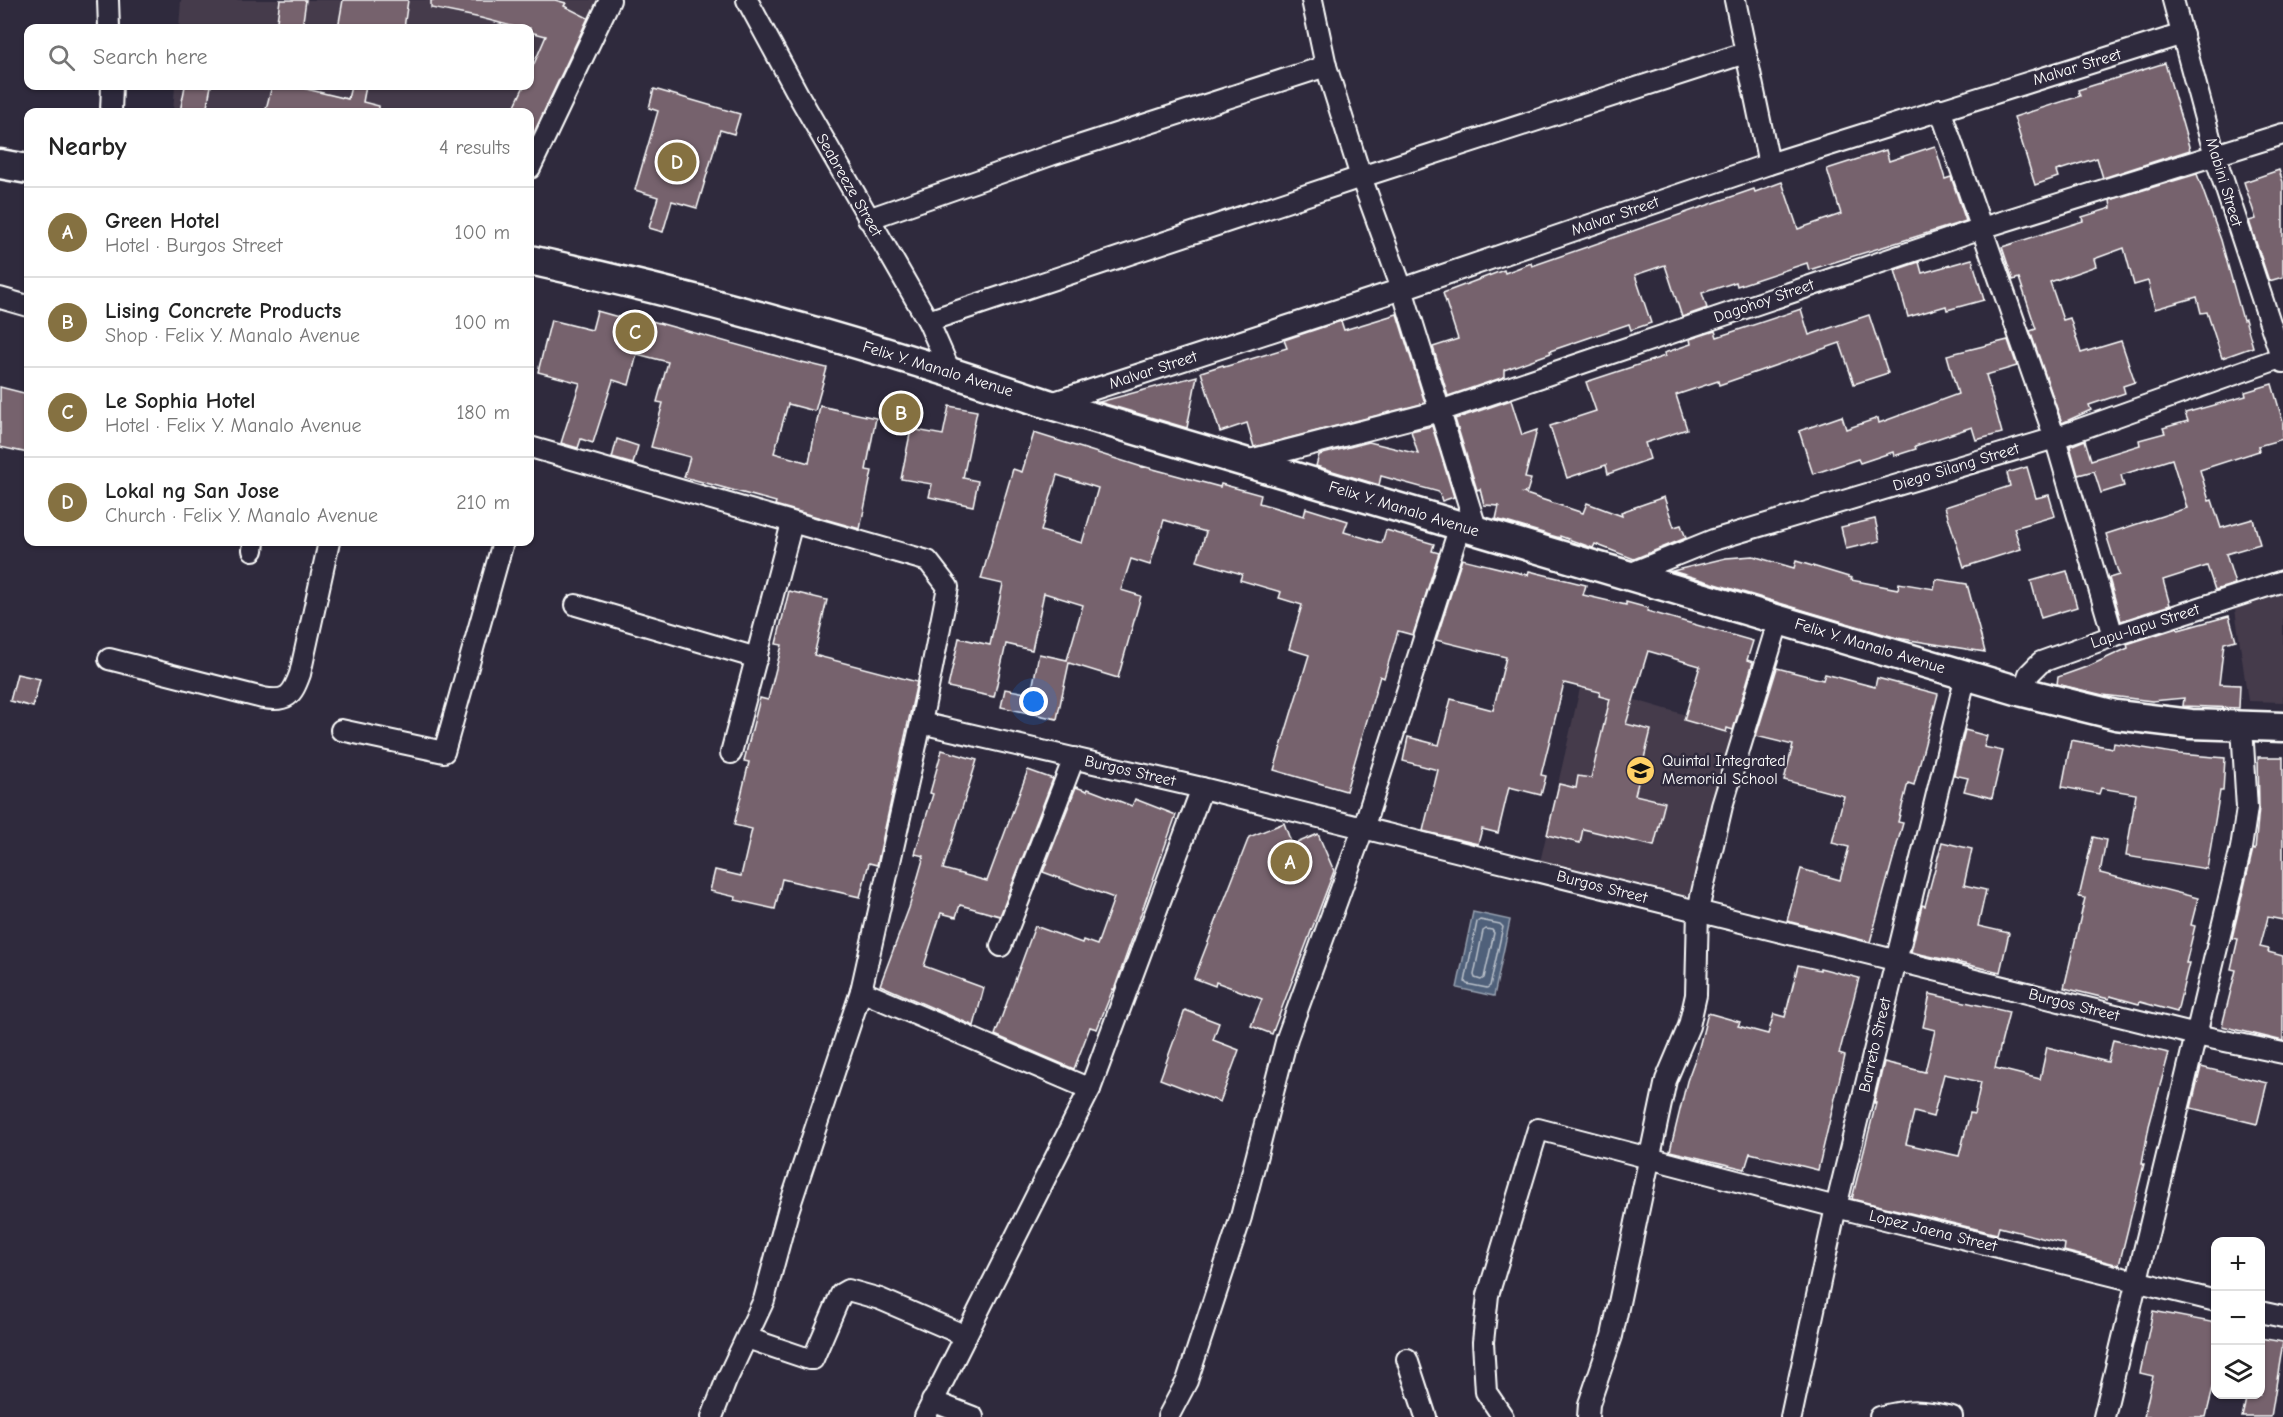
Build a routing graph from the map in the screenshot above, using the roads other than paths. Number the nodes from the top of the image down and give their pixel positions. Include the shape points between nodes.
1 (108, 0) edge
2 (610, 0) edge
3 (747, 0) edge
4 (1312, 0) edge
5 (1735, 0) edge
6 (2173, 0) edge
7 (109, 24) edge
8 (2183, 34) junction
9 (1744, 53) junction
10 (1326, 66) junction
11 (112, 90) edge
12 (111, 108) edge
13 (1940, 109) junction
14 (2283, 134) edge
15 (2215, 156) junction
16 (534, 160) edge
17 (0, 164) edge
18 (1768, 164) junction
19 (24, 168) edge
20 (1361, 177) junction
21 (868, 219) junction
22 (1982, 228) junction
23 (534, 261) edge
24 (1402, 289) junction
25 (0, 298) edge
26 (24, 305) edge
27 (928, 321) junction
28 (2282, 359) edge
29 (950, 371) junction
30 (1048, 404) junction
31 (1440, 411) junction
32 (2055, 438) junction
33 (534, 450) edge
34 (1244, 462) junction
35 (792, 523) junction
36 (1469, 529) junction
37 (328, 546) edge
38 (502, 546) edge
39 (1629, 574) junction
40 (2283, 581) edge
41 (576, 605) dead end
42 (1779, 618) junction
43 (2113, 636) junction
44 (757, 658) junction
45 (109, 659) dead end
46 (1966, 675) junction
47 (2023, 692) junction
48 (921, 723) junction
49 (2242, 727) junction
50 (2283, 727) edge
51 (341, 730) dead end
52 (731, 753) dead end
53 (1074, 758) junction
54 (1202, 788) junction
55 (1363, 829) junction
56 (1698, 910) junction
57 (1001, 946) dead end
58 (1895, 961) junction
59 (861, 991) junction
60 (2196, 1035) junction
61 (2283, 1053) edge
62 (1090, 1089) junction
63 (1651, 1158) junction
64 (1836, 1207) junction
65 (2138, 1282) junction
66 (2211, 1300) edge
67 (2265, 1313) edge
68 (2283, 1317) edge
69 (966, 1336) junction
70 (747, 1338) junction
71 (1407, 1359) dead end
72 (928, 1409) edge
73 (712, 1417) edge
74 (973, 1417) edge
75 (1168, 1417) edge
76 (1426, 1417) edge
77 (1503, 1417) edge
78 (1588, 1417) edge
79 (1791, 1417) edge
80 (1880, 1417) edge
81 (1952, 1417) edge
82 (2104, 1417) edge

1 - 7 street
2 - 16 street
3 - 21 street, Seabreeze Street
4 - 10 street
5 - 9 street
6 - 8 street, Mabini Street
8 - 13 street, Malvar Street
8 - 15 street, Mabini Street
9 - 18 street
9 - 20 street
10 - 20 street
10 - 21 street
11 - 12 street
13 - 18 street, Malvar Street
13 - 22 street
14 - 15 street, Dagohoy Street
15 - 22 street, Dagohoy Street
15 - 28 street, Mabini Street
17 - 19 main road
18 - 24 street, Malvar Street
20 - 24 street
20 - 27 street
21 - 27 street, Seabreeze Street
22 - 31 street, Dagohoy Street
22 - 32 street
23 - 29 main road, Felix Y. Manalo Avenue via 743,312
24 - 30 street, Malvar Street
24 - 31 street
25 - 26 street
27 - 29 street, Seabreeze Street
28 - 32 street, Diego Silang Street
29 - 30 main road, Felix Y. Manalo Avenue
30 - 34 main road, Felix Y. Manalo Avenue
31 - 34 street, Dagohoy Street
31 - 36 street
32 - 39 street, Diego Silang Street via 1713,540
32 - 43 street
33 - 35 street
34 - 36 main road, Felix Y. Manalo Avenue
35 - 44 street
35 - 48 street via 928,561 948,587
36 - 39 main road, Felix Y. Manalo Avenue
36 - 55 street
37 - 45 street via 300,674 291,694 284,699 263,698
38 - 51 street via 444,752
39 - 42 main road, Felix Y. Manalo Avenue
40 - 43 street, Lapu-lapu Street
41 - 44 street
42 - 46 main road, Felix Y. Manalo Avenue
42 - 56 street via 1722,807
43 - 47 street, Lapu-lapu Street via 2041,662 2029,674
44 - 52 street
46 - 47 main road, Felix Y. Manalo Avenue
46 - 58 street, Barreto Street
47 - 49 main road, Felix Y. Manalo Avenue via 2116,715
48 - 53 street, Burgos Street
48 - 59 street
49 - 50 main road, Felix Y. Manalo Avenue
49 - 60 street via 2247,808
53 - 54 street, Burgos Street
53 - 57 street
54 - 55 street, Burgos Street
54 - 62 street
55 - 56 street, Burgos Street
55 - 75 street via 1287,1038 1241,1217 1187,1381
56 - 58 street, Burgos Street
56 - 63 street via 1696,995 1689,1026 1666,1080
58 - 60 street, Burgos Street
58 - 64 street, Barreto Street
59 - 62 street
59 - 70 street via 788,1211 764,1300
60 - 61 street, Burgos Street
60 - 65 street
62 - 69 street
63 - 64 street, Lopez Jaena Street
63 - 77 street, Lopez Jaena Street via 1538,1129 1488,1295 1483,1342 1486,1392
63 - 78 street via 1612,1336
64 - 65 street, Lopez Jaena Street
64 - 79 street, Barreto Street
65 - 66 street, Lopez Jaena Street
65 - 82 street
67 - 68 street
69 - 70 street via 880,1299 848,1290 841,1294 813,1359
69 - 72 street
70 - 73 street
71 - 76 street
72 - 74 street
80 - 81 street via 1921,1410

